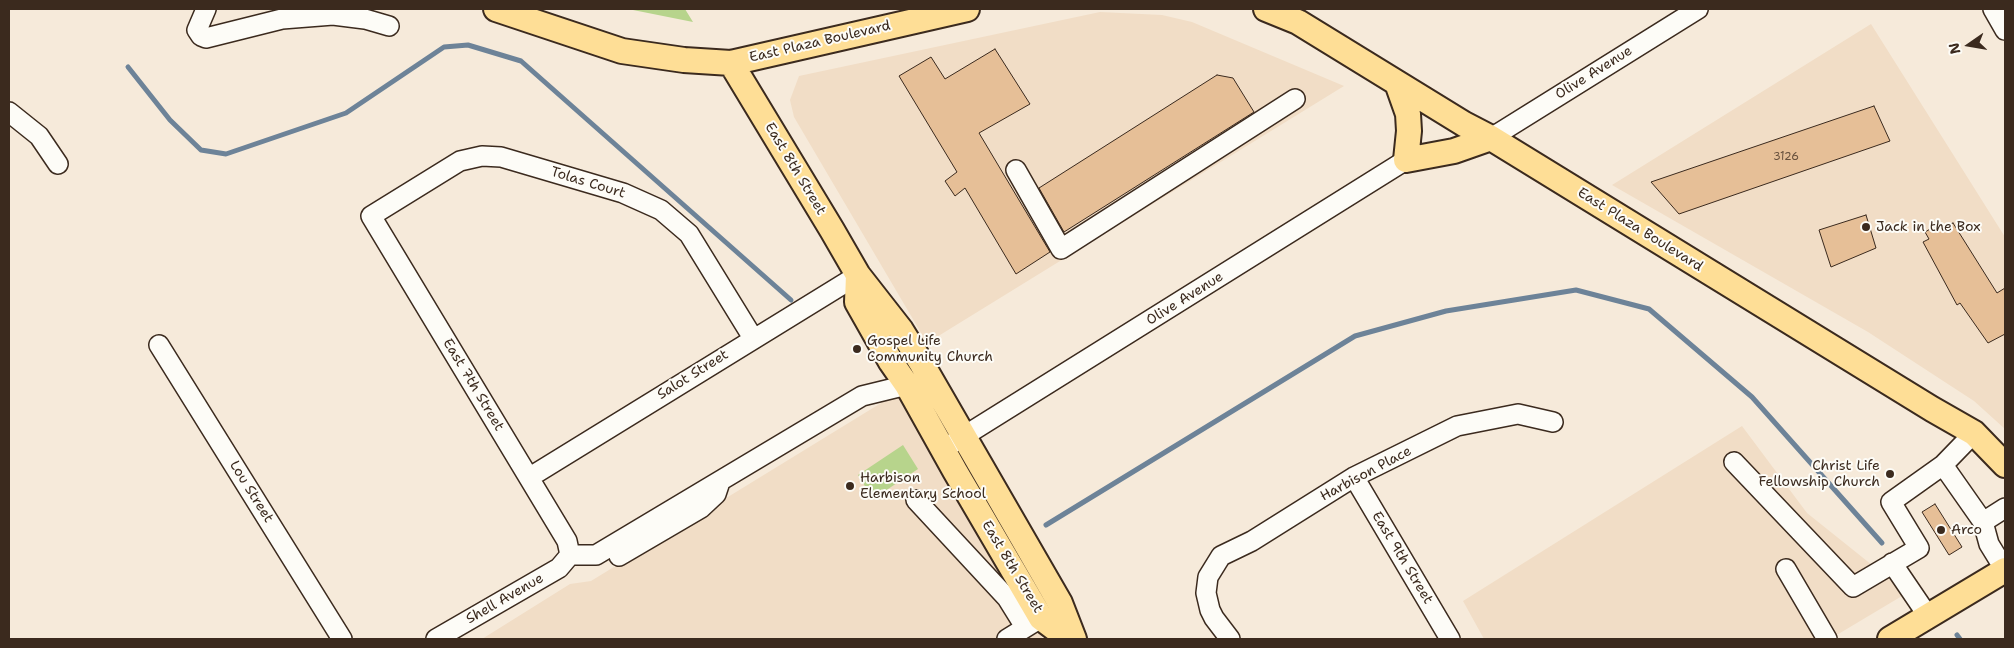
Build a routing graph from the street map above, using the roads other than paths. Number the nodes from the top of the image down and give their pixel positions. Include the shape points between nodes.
1 (206, 9) edge
2 (496, 9) edge
3 (967, 9) edge
4 (1266, 9) edge
5 (1698, 9) edge
6 (1993, 9) edge
7 (389, 26) dead end
8 (2005, 30) edge
9 (731, 63) junction
10 (1397, 83) junction
11 (1295, 99) dead end
12 (9, 112) edge
13 (1491, 138) junction
14 (1406, 160) junction
15 (58, 164) dead end
16 (1016, 170) dead end
17 (371, 216) joint
18 (858, 275) junction
19 (753, 338) junction
20 (159, 345) dead end
21 (907, 385) junction
22 (1553, 422) dead end
23 (1974, 433) junction
24 (964, 436) junction
25 (943, 449) junction
26 (1734, 462) dead end
27 (1943, 465) junction
28 (2005, 465) edge
29 (530, 477) junction
30 (1354, 478) junction
31 (916, 500) dead end
32 (2005, 508) edge
33 (1983, 522) junction
34 (570, 556) junction
35 (1892, 564) junction
36 (1786, 569) dead end
37 (2005, 570) edge
38 (1928, 616) junction
39 (1033, 623) junction
40 (342, 639) edge
41 (436, 639) edge
42 (1007, 639) edge
43 (1069, 639) edge
44 (1074, 639) edge
45 (1230, 639) edge
46 (1450, 639) edge
47 (1826, 639) edge
48 (1890, 639) edge

1 - 7 street via 197,30 206,38 282,19 333,15
2 - 9 main road, East Plaza Boulevard via 622,51
3 - 9 main road, East Plaza Boulevard
4 - 10 main road, East Plaza Boulevard via 1298,22
5 - 13 street, Olive Avenue
6 - 8 street
9 - 18 main road, East 8th Street
10 - 13 main road, East Plaza Boulevard
10 - 14 main road via 1408,114
11 - 16 street via 1061,249
12 - 15 street via 39,136
13 - 14 main road via 1454,151
13 - 23 main road, East Plaza Boulevard
14 - 24 street, Olive Avenue
17 - 19 street, Tolas Court via 460,161 482,156 501,157 623,193 661,210 689,234
17 - 29 street, East 7th Street
18 - 19 street, Salot Street
18 - 21 main road, East 8th Street via 857,302 890,362
18 - 24 main road, East 8th Street via 901,330
19 - 29 street, Salot Street
20 - 40 street, Lou Street
21 - 25 main road, East 8th Street
21 - 34 street via 862,396 596,555
22 - 30 street, Harbison Place via 1518,414 1457,426
23 - 27 street
23 - 28 main road, East Plaza Boulevard
24 - 25 street, Olive Avenue
24 - 44 main road, East 8th Street via 1060,603
25 - 39 main road, East 8th Street
26 - 35 street via 1852,587
27 - 33 street
27 - 35 street via 1891,502 1918,548
29 - 34 street, East 7th Street via 567,540
30 - 45 street, Harbison Place via 1252,541 1220,556 1207,585 1210,610
30 - 46 street, East 9th Street
31 - 39 street
32 - 33 street
33 - 37 street via 1989,544
34 - 41 street, Shell Avenue via 559,568
35 - 38 street
36 - 47 street
37 - 38 main road
38 - 48 main road
39 - 42 street
39 - 43 main road, East 8th Street

